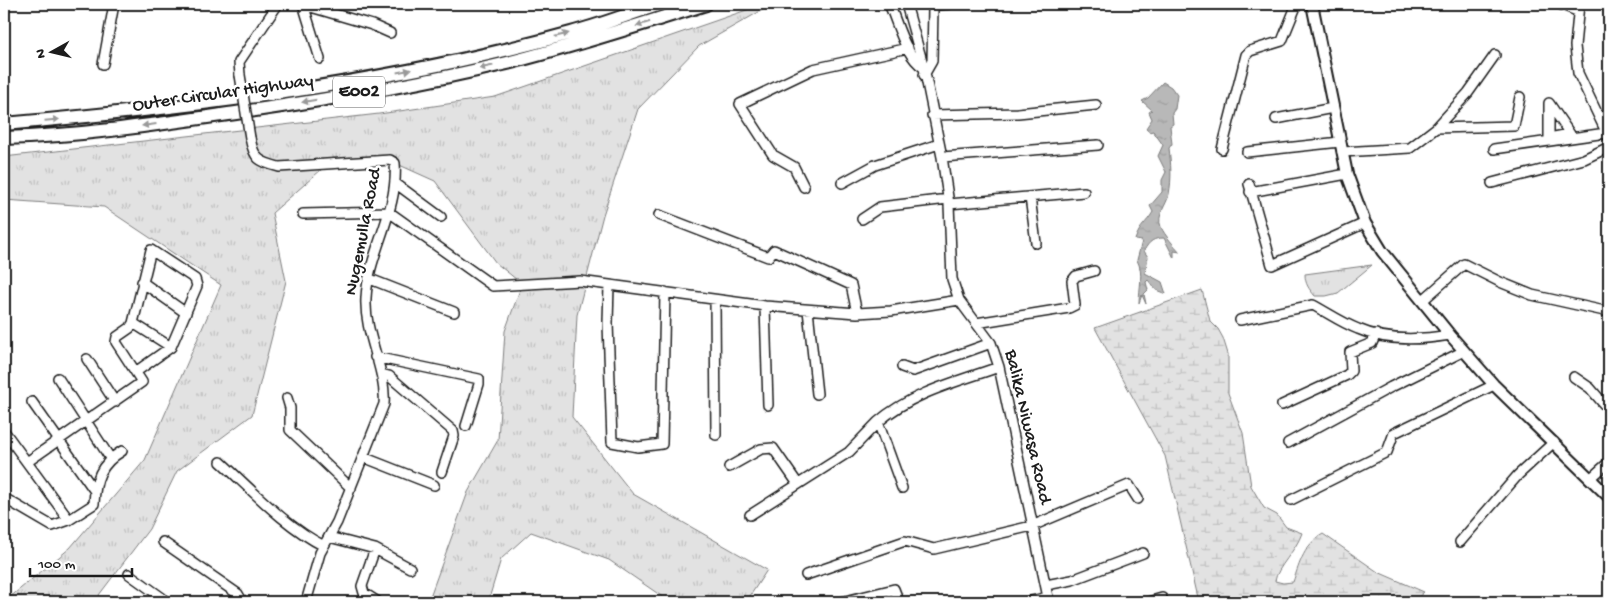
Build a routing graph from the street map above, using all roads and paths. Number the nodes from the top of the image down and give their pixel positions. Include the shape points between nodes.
1 (114, 4) edge
2 (278, 4) edge
3 (304, 4) edge
4 (661, 4) edge
5 (706, 4) edge
6 (889, 4) edge
7 (906, 4) edge
8 (949, 4) edge
9 (1297, 4) edge
10 (1312, 4) edge
11 (1558, 4) edge
12 (1578, 7) edge
13 (390, 33) dead end
14 (908, 48) junction
15 (1495, 55) dead end
16 (320, 59) dead end
17 (103, 64) dead end
18 (924, 72) junction
19 (1520, 97) dead end
20 (1096, 105) dead end
21 (1333, 108) junction
22 (932, 115) junction
23 (1276, 119) dead end
24 (4, 124) edge
25 (1436, 128) junction
26 (1608, 135) edge
27 (4, 138) edge
28 (939, 144) junction
29 (1098, 145) dead end
30 (1341, 147) junction
31 (1609, 147) edge
32 (1222, 148) dead end
33 (1494, 149) dead end
34 (1247, 152) dead end
35 (942, 156) junction
36 (1347, 174) junction
37 (395, 183) junction
38 (842, 183) dead end
39 (1492, 183) dead end
40 (804, 187) dead end
41 (1084, 192) dead end
42 (1030, 197) junction
43 (949, 202) junction
44 (389, 212) junction
45 (303, 214) dead end
46 (659, 215) dead end
47 (441, 217) dead end
48 (862, 219) dead end
49 (1365, 223) junction
50 (1036, 243) dead end
51 (1094, 271) dead end
52 (370, 279) junction
53 (142, 282) junction
54 (610, 285) junction
55 (665, 292) junction
56 (715, 300) junction
57 (958, 300) junction
58 (1422, 301) junction
59 (765, 306) junction
60 (808, 310) junction
61 (454, 312) dead end
62 (1609, 312) edge
63 (186, 313) junction
64 (856, 313) junction
65 (1240, 320) dead end
66 (133, 323) junction
67 (976, 323) junction
68 (1376, 334) junction
69 (1450, 335) junction
70 (991, 343) junction
71 (171, 347) junction
72 (1464, 351) junction
73 (375, 357) junction
74 (87, 359) dead end
75 (999, 367) junction
76 (902, 368) dead end
77 (137, 371) junction
78 (380, 374) junction
79 (1574, 377) dead end
80 (58, 378) dead end
81 (1494, 385) junction
82 (817, 394) dead end
83 (287, 398) dead end
84 (32, 402) dead end
85 (115, 402) junction
86 (768, 405) dead end
87 (1282, 405) dead end
88 (1609, 410) edge
89 (86, 422) junction
90 (878, 422) junction
91 (466, 426) dead end
92 (4, 431) edge
93 (716, 435) dead end
94 (59, 440) junction
95 (1554, 442) junction
96 (1288, 443) dead end
97 (122, 451) dead end
98 (363, 457) junction
99 (110, 458) junction
100 (27, 462) junction
101 (221, 462) dead end
102 (1609, 462) edge
103 (729, 467) dead end
104 (442, 472) dead end
105 (1591, 478) junction
106 (798, 484) junction
107 (434, 485) dead end
108 (351, 488) junction
109 (902, 488) dead end
110 (94, 490) junction
111 (1609, 497) edge
112 (4, 498) edge
113 (1138, 498) dead end
114 (1291, 500) dead end
115 (750, 515) dead end
116 (69, 520) junction
117 (1032, 526) junction
118 (329, 537) junction
119 (163, 542) dead end
120 (1460, 542) dead end
121 (324, 546) junction
122 (375, 549) junction
123 (1143, 553) dead end
124 (410, 568) dead end
125 (129, 574) dead end
126 (806, 575) dead end
127 (1046, 585) junction
128 (1162, 598) dead end
129 (1049, 600) edge
130 (168, 602) edge
131 (239, 602) edge
132 (306, 602) edge
133 (378, 602) edge
134 (841, 602) edge
135 (899, 602) edge
136 (1027, 602) edge
137 (1148, 602) edge

1 - 17 street
2 - 37 street, Nugemulla Road, bridge via 239,62 253,153 263,163 279,167 390,160 395,163
3 - 13 street
3 - 16 street
24 -> 4 highway, Outer Circular Highway / E002 via 191,104 376,77 572,33
5 -> 27 highway, Outer Circular Highway / E002 via 567,47 407,84 191,120
6 - 14 street
7 - 18 street, Balika Niwasa Road
8 - 18 street via 934,5 932,61
9 - 32 street via 1282,41 1250,51 1246,56
10 - 21 main road
11 - 12 street
12 - 26 street via 1575,46 1578,72
14 - 18 street
14 - 40 street via 813,69 740,104 773,155 794,167
15 - 25 street via 1468,93
18 - 22 street, Balika Niwasa Road
19 - 25 street via 1514,126
20 - 22 street via 1018,113
21 - 23 street
21 - 30 main road
22 - 28 street, Balika Niwasa Road
25 - 30 street via 1410,148
26 - 33 street via 1574,135
28 - 35 street, Balika Niwasa Road
28 - 38 street via 875,164
29 - 35 street
30 - 34 street
30 - 36 main road
31 - 39 street via 1584,159
35 - 43 street, Balika Niwasa Road
36 - 49 main road
36 - 49 street via 1249,188 1272,265
37 - 44 street, Nugemulla Road
37 - 47 street
41 - 42 street
42 - 43 street
42 - 50 street
43 - 48 street via 880,207
43 - 57 street, Balika Niwasa Road via 952,279
44 - 45 street
44 - 52 street, Nugemulla Road
44 - 54 street via 493,286 580,281
46 - 64 street via 768,258 774,250 851,285
49 - 58 main road via 1382,251
51 - 67 street via 1076,276 1072,281 1074,305 1069,308
52 - 61 street
52 - 73 street, Nugemulla Road via 366,298 367,318
53 - 63 street
53 - 63 street via 151,250 195,279 197,286
53 - 66 street
54 - 55 street
54 - 55 street via 612,442 638,447 662,444
55 - 56 street
56 - 59 street
56 - 93 street
57 - 64 street
57 - 67 street, Balika Niwasa Road
58 - 62 street via 1464,264 1532,294
58 - 69 main road
59 - 60 street
59 - 86 street
60 - 64 street
60 - 82 street
63 - 71 street
65 - 68 street via 1313,305 1358,330
66 - 71 street
66 - 77 street via 116,342
67 - 70 street, Balika Niwasa Road
68 - 69 street via 1424,339
68 - 87 street via 1372,343 1350,352 1351,371 1347,375
69 - 72 main road
70 - 75 street, Balika Niwasa Road
70 - 76 street via 913,372
71 - 77 street
72 - 81 main road
72 - 96 street
73 - 78 street, Nugemulla Road
73 - 91 street via 479,379
74 - 85 street
75 - 90 street via 932,391
75 - 117 street, Balika Niwasa Road
77 - 85 street via 142,382 140,385
78 - 98 street, Nugemulla Road via 385,390 384,404
78 - 104 street via 389,376 453,431
79 - 88 street via 1590,388
80 - 89 street
81 - 95 main road
81 - 114 street via 1394,433 1387,452
83 - 108 street via 290,430
84 - 94 street
85 - 89 street
89 - 94 street
89 - 99 street
90 - 106 street via 849,452
90 - 109 street
92 - 100 street
94 - 100 street
94 - 110 street
95 - 105 main road
95 - 120 street via 1518,475
97 - 99 street
98 - 107 street
98 - 108 street, Nugemulla Road
99 - 110 street via 101,468
100 - 116 street
101 - 121 street via 287,522
102 - 105 street
103 - 106 street via 761,449 773,448
105 - 111 main road
106 - 115 street
108 - 118 street, Nugemulla Road
110 - 116 street via 94,504
112 - 116 street via 52,526
113 - 117 street via 1129,484
117 - 126 street via 934,549 905,541
117 - 127 street, Balika Niwasa Road
118 - 121 street, Nugemulla Road
118 - 122 street
119 - 131 street via 238,594
121 - 132 street, Nugemulla Road
122 - 124 street
122 - 133 street via 362,586 364,593
123 - 127 street via 1072,580
125 - 130 street
127 - 129 street, Balika Niwasa Road
128 - 137 street
129 - 136 street
134 - 135 street via 894,589

